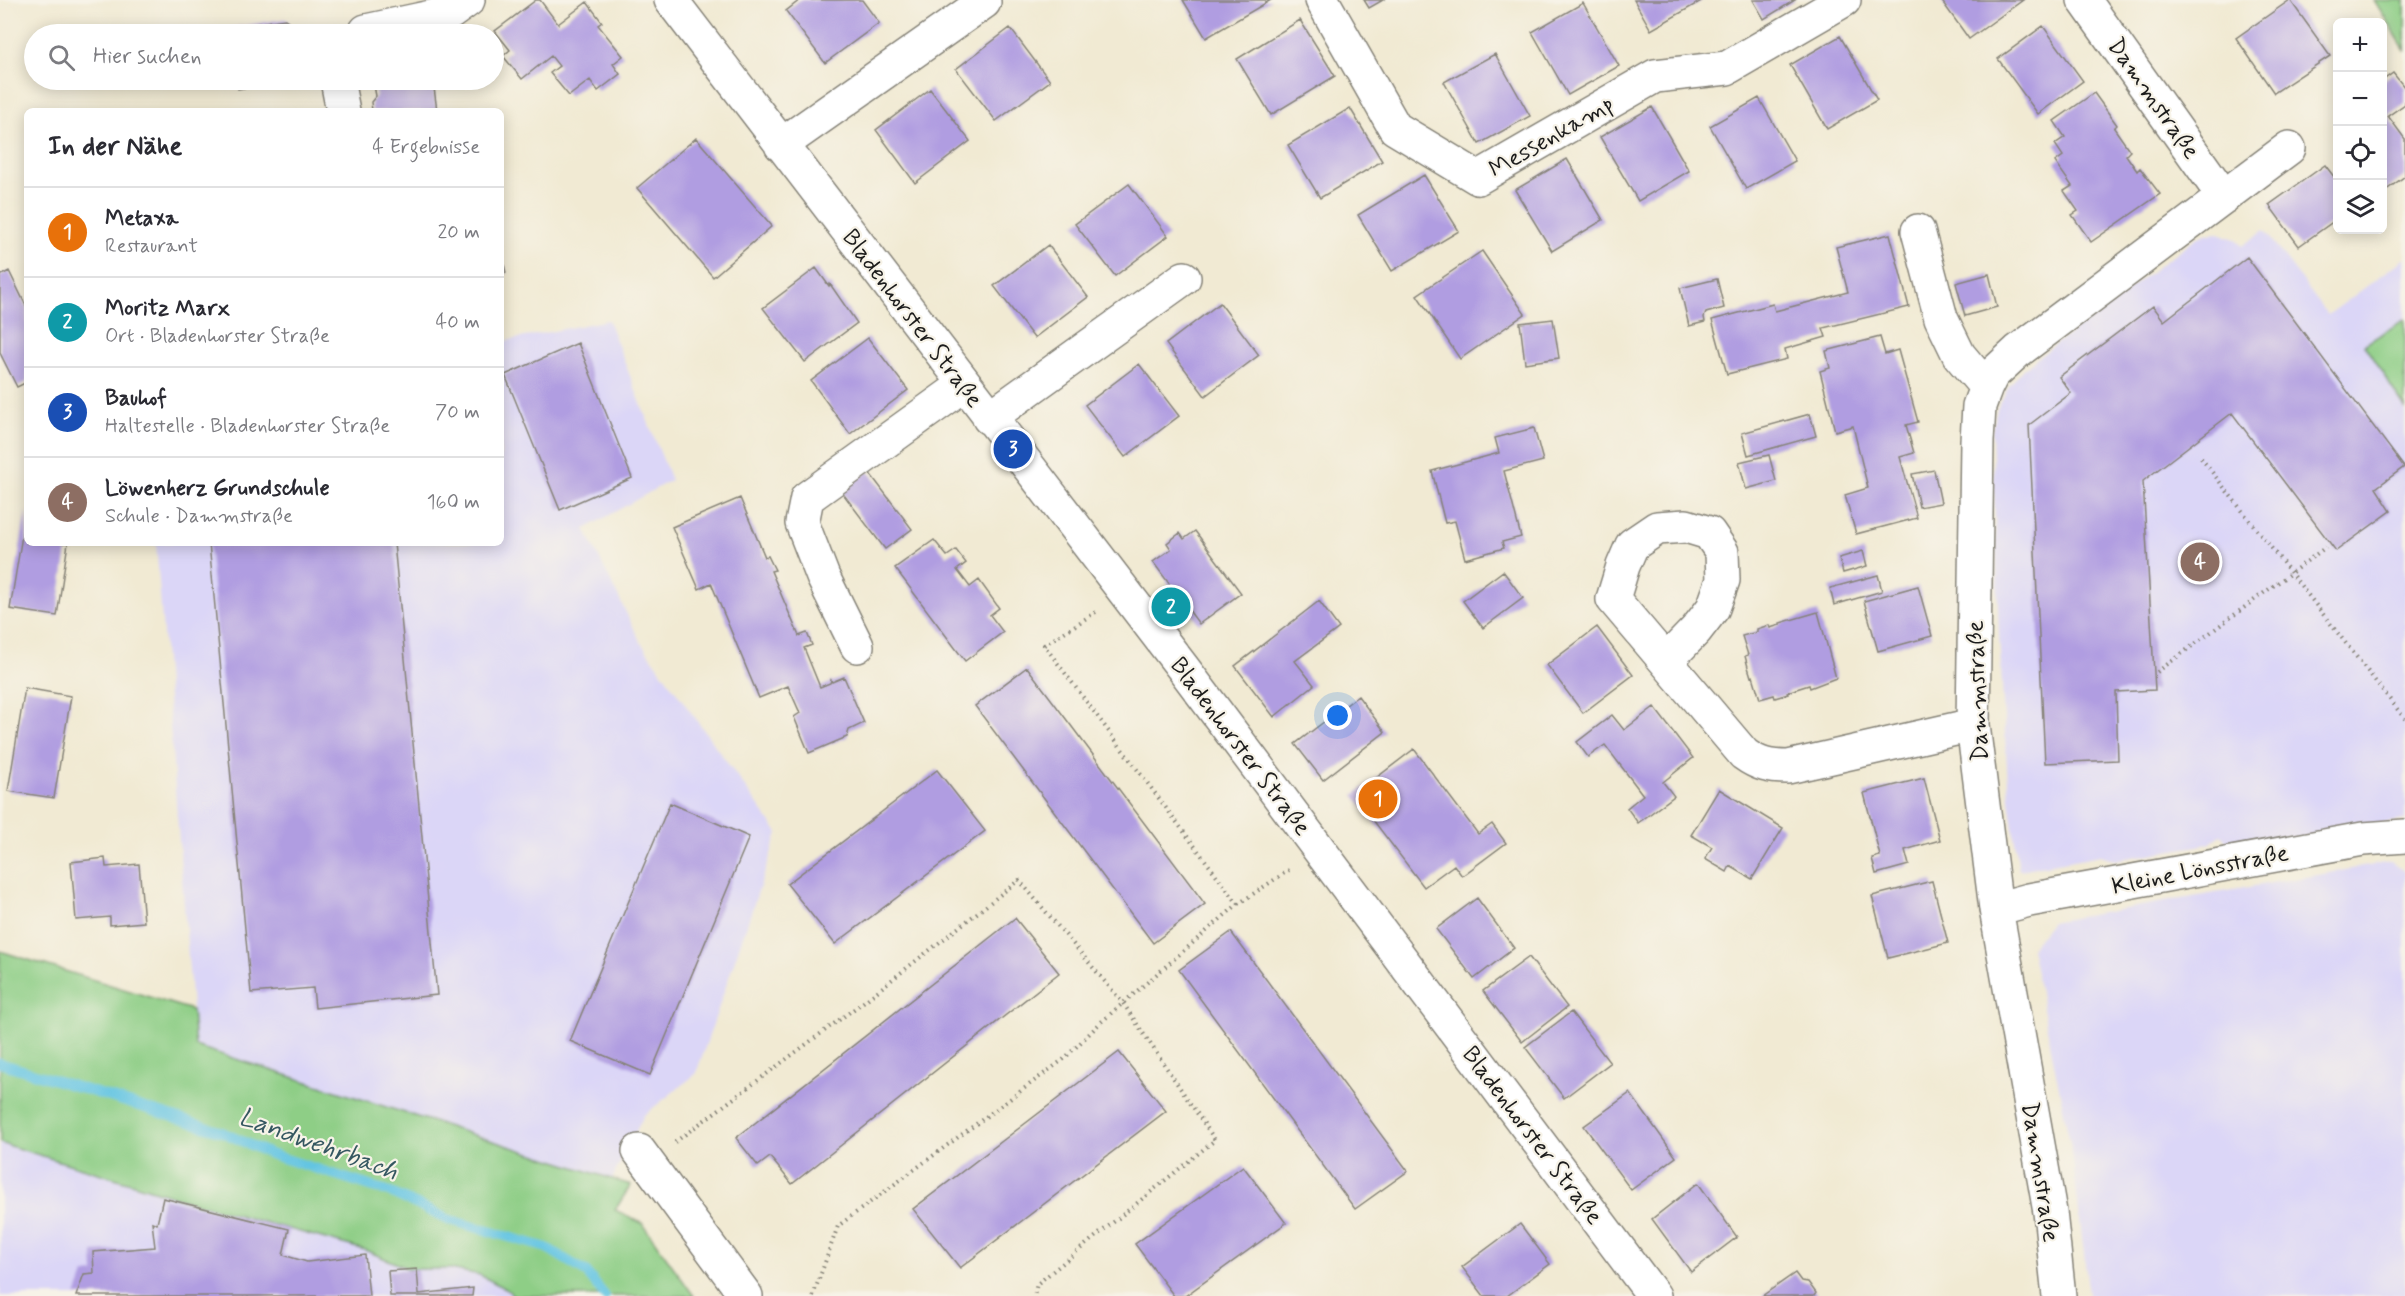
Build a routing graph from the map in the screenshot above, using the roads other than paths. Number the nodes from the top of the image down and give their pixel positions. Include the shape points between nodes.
1 (468, 0) edge
2 (671, 0) edge
3 (1322, 0) edge
4 (1844, 0) edge
5 (2084, 0) edge
6 (984, 2) dead end
7 (397, 24) edge
8 (339, 90) edge
9 (342, 108) edge
10 (781, 145) junction
11 (2289, 148) dead end
12 (2224, 197) junction
13 (1918, 231) dead end
14 (1184, 278) dead end
15 (964, 384) junction
16 (1986, 387) junction
17 (989, 418) junction
18 (857, 646) dead end
19 (1666, 661) dead end
20 (1973, 725) junction
21 (2405, 836) edge
22 (1996, 909) junction
23 (645, 1158) road end
24 (746, 1296) edge
25 (1654, 1296) edge
26 (2059, 1296) edge

1 - 7 street via 450,12
2 - 10 street, Bladenhorster Straße
3 - 4 street, Messenkamp via 1395,128 1478,178 1655,76 1726,68
5 - 12 street, Dammstraße
6 - 10 street
8 - 9 street
10 - 15 street, Bladenhorster Straße
11 - 12 street, Dammstraße
12 - 16 street, Dammstraße via 2018,351 1992,375
13 - 16 street via 1941,318 1959,355
14 - 17 street
15 - 17 street, Bladenhorster Straße
15 - 18 street via 807,498 802,523
16 - 20 street, Dammstraße via 1979,406 1977,441
17 - 25 street, Bladenhorster Straße via 1183,668
19 - 20 street via 1744,754 1773,767 1788,767
20 - 22 street, Dammstraße
21 - 22 street, Kleine Lönsstraße via 2352,841
22 - 26 street, Dammstraße via 2050,1212
23 - 24 street

